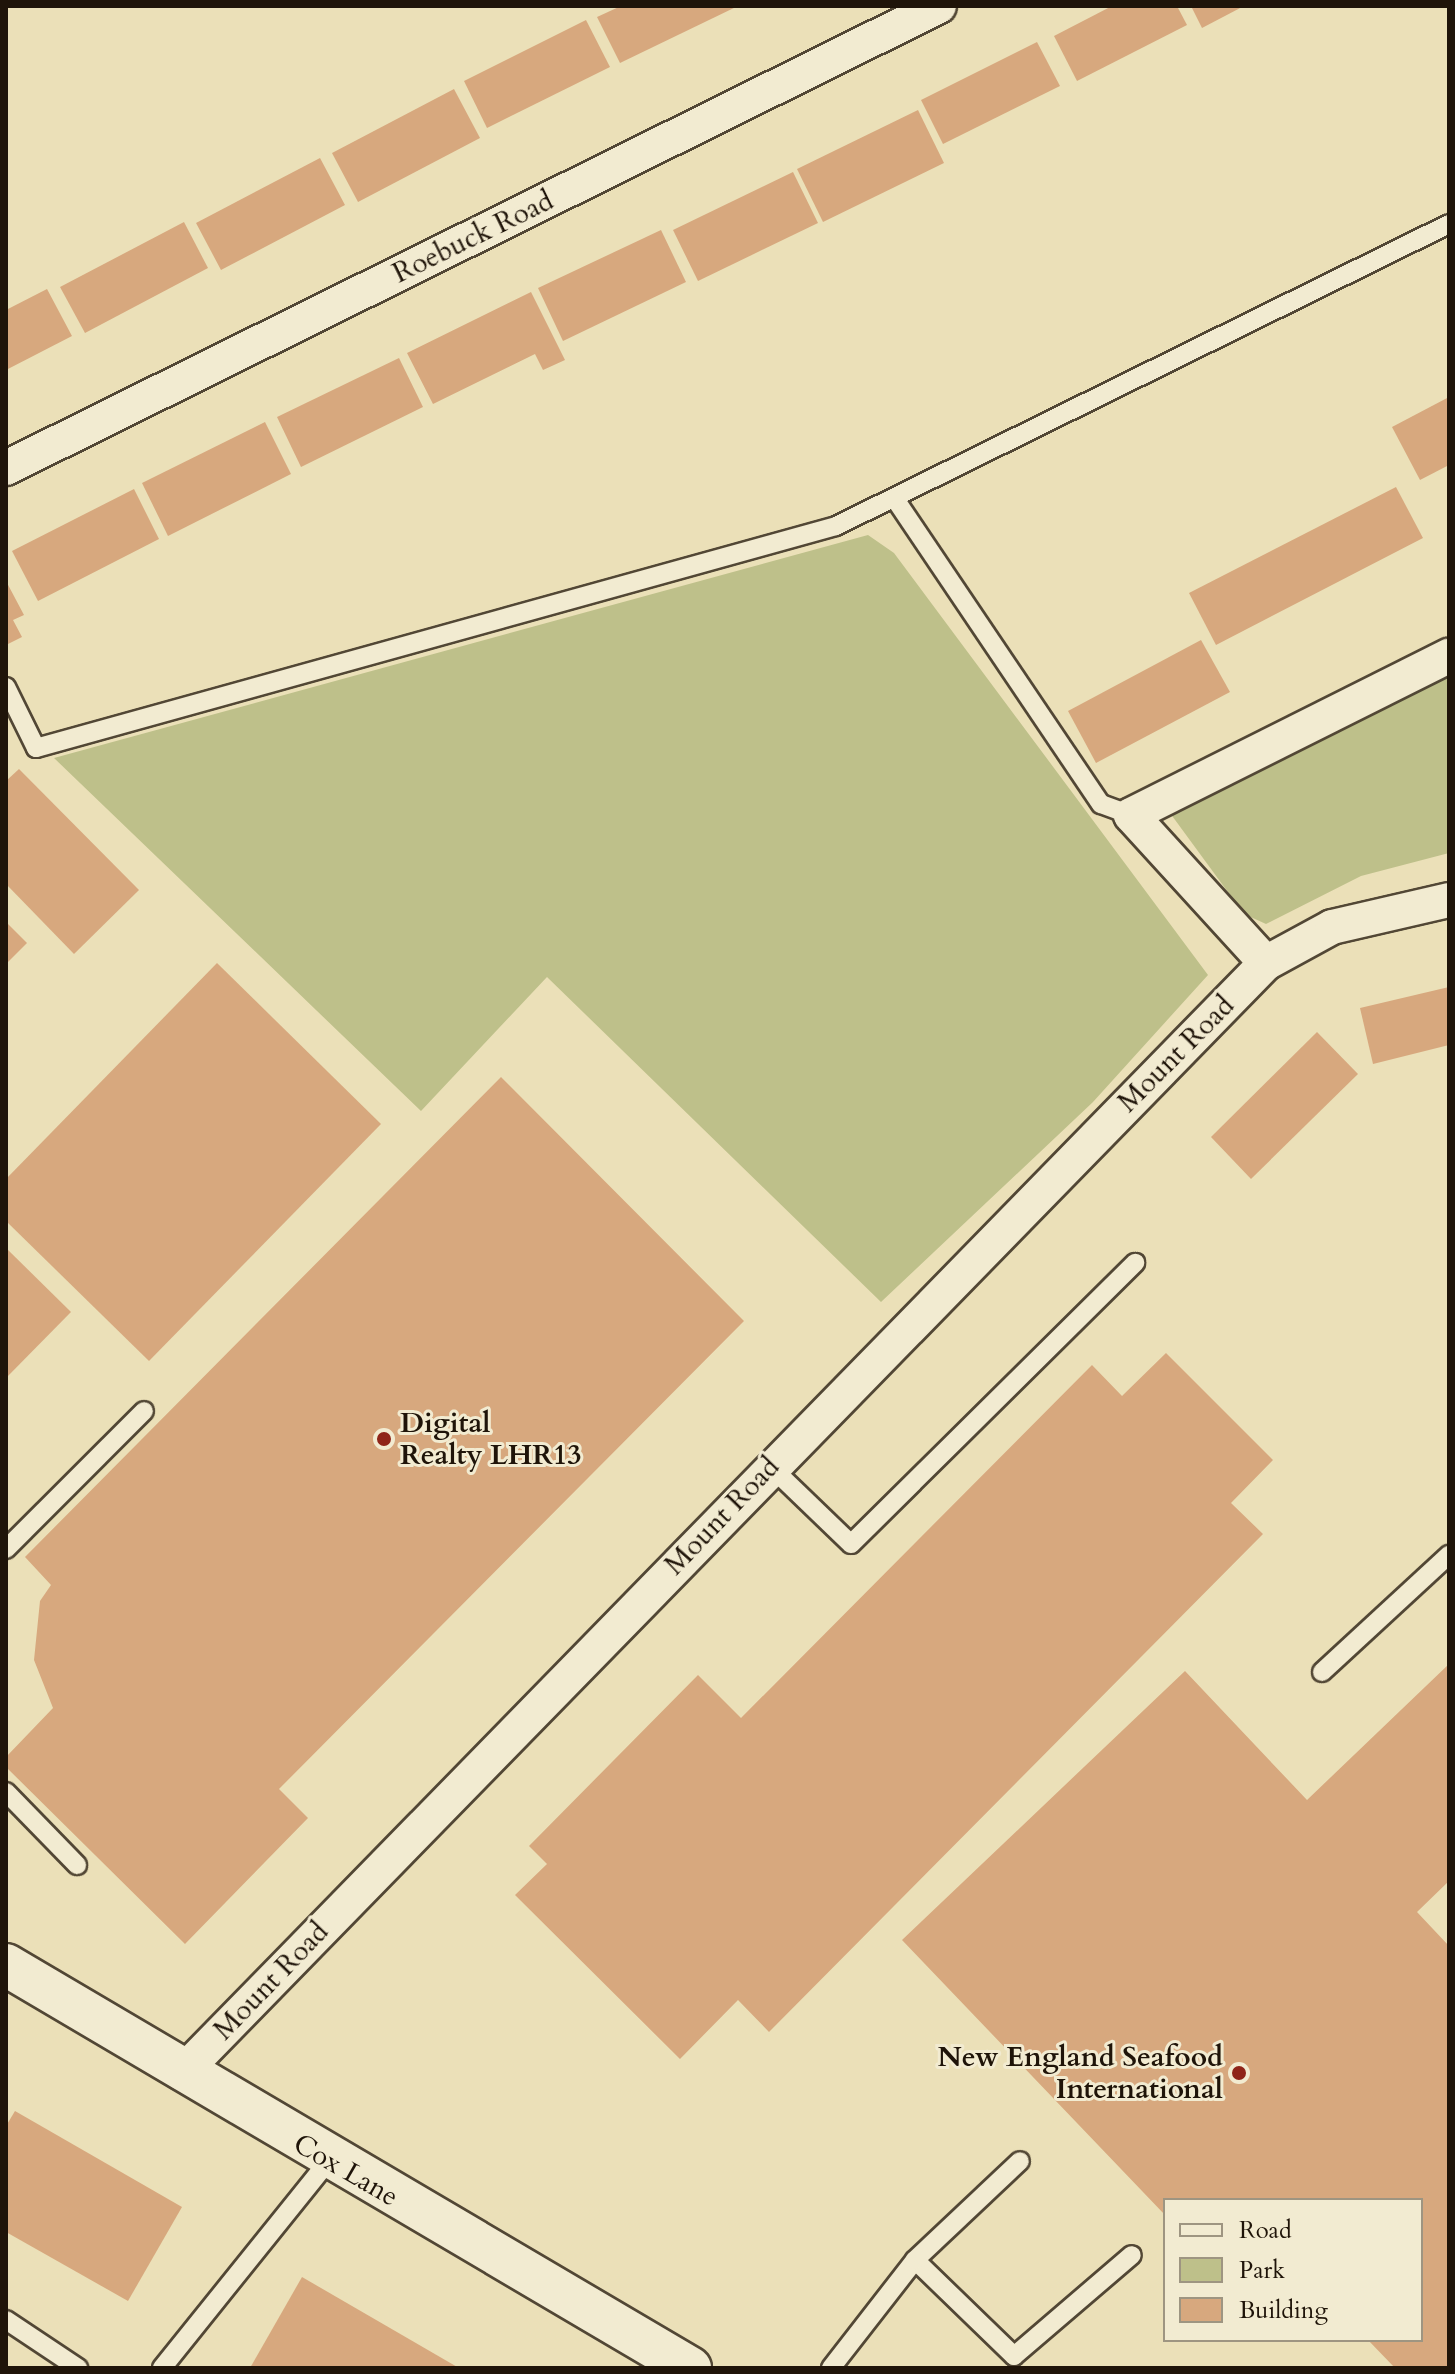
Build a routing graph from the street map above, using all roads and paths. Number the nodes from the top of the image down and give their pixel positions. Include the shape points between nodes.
1 (939, 6) edge
2 (1449, 224) edge
3 (6, 468) edge
4 (895, 499) junction
5 (1449, 656) edge
6 (6, 687) edge
7 (1131, 815) junction
8 (1449, 900) edge
9 (1266, 963) junction
10 (1135, 1263) dead end
11 (144, 1411) dead end
12 (770, 1466) junction
13 (6, 1549) edge
14 (1449, 1555) edge
15 (1322, 1672) dead end
16 (6, 1792) edge
17 (77, 1865) dead end
18 (6, 1965) edge
19 (182, 2073) junction
20 (329, 2160) junction
21 (1020, 2161) dead end
22 (1132, 2255) dead end
23 (915, 2260) junction
24 (6, 2320) edge
25 (78, 2368) edge
26 (162, 2368) edge
27 (690, 2368) edge
28 (831, 2368) edge

1 - 3 street, Roebuck Road
2 - 4 lane
4 - 6 lane via 836,526 36,748
4 - 7 lane via 1101,804
5 - 7 street
7 - 9 street
8 - 9 street, Mount Road via 1332,927
9 - 12 street, Mount Road
10 - 12 lane via 851,1544
11 - 13 lane
12 - 19 street, Mount Road
14 - 15 lane
16 - 17 lane
18 - 19 street, Cox Lane
19 - 20 street, Cox Lane
20 - 26 lane
20 - 27 street, Cox Lane
21 - 23 lane
22 - 23 lane via 1014,2356
23 - 28 lane
24 - 25 lane

